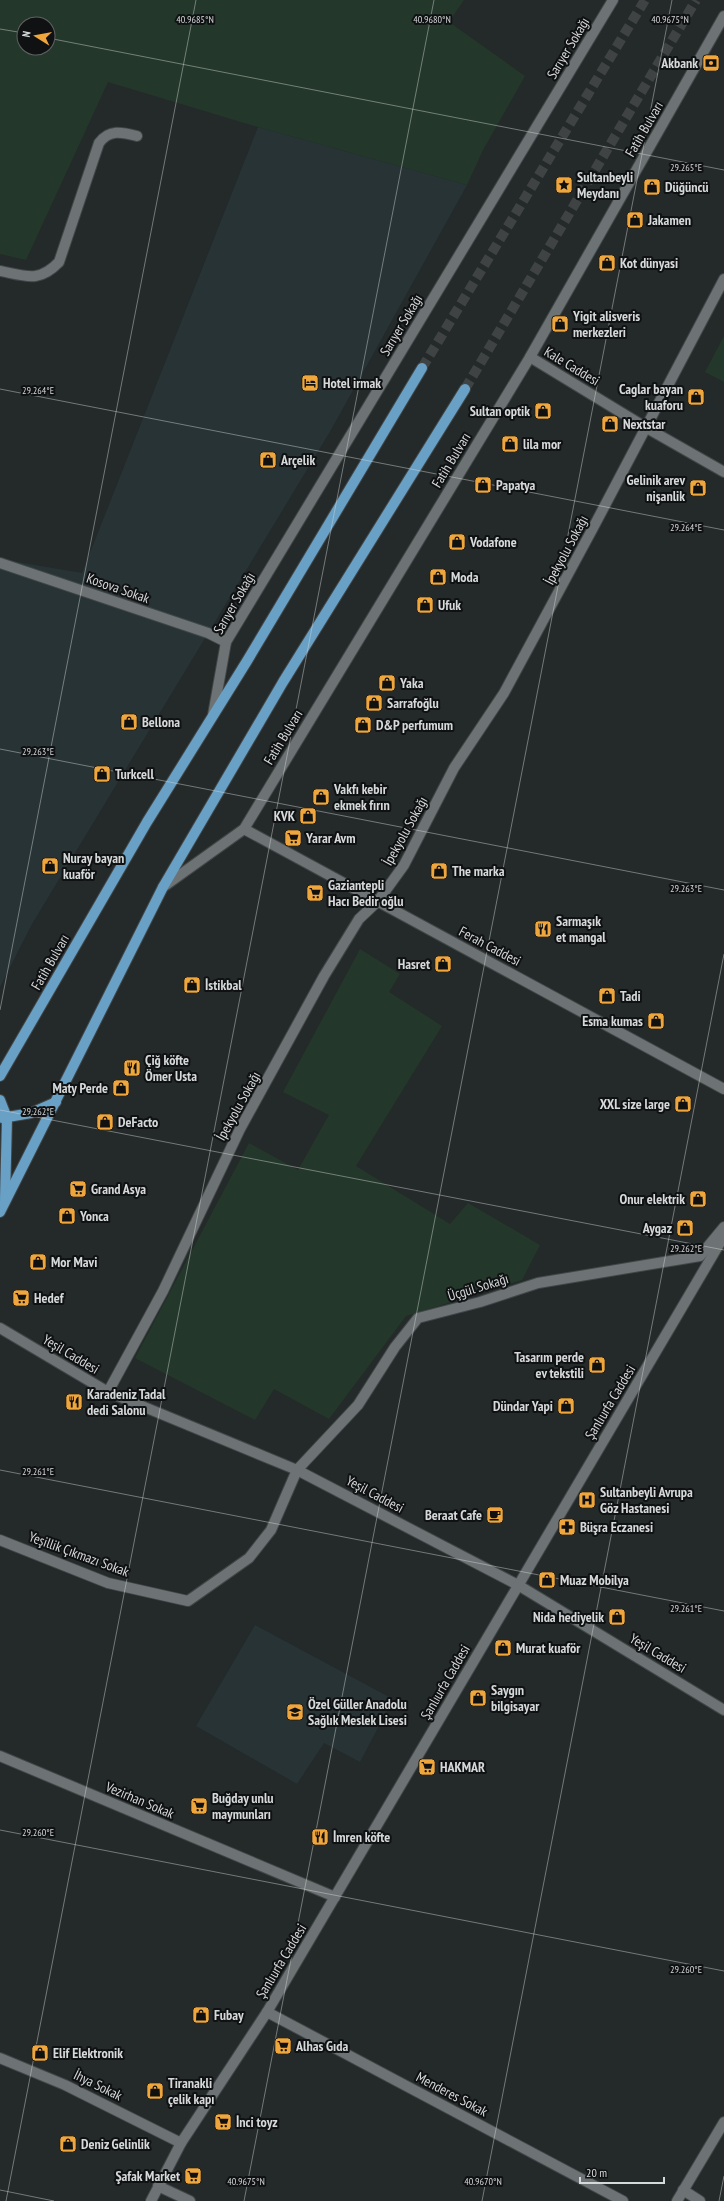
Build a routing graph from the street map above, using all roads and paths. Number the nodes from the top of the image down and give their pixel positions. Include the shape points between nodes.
1 (613, 0) edge
2 (724, 16) edge
3 (137, 136) dead end
4 (0, 271) edge
5 (724, 279) edge
6 (530, 357) junction
7 (422, 368) tunnel mouth
8 (465, 389) tunnel mouth
9 (645, 427) junction
10 (724, 472) edge
11 (0, 563) edge
12 (226, 642) junction
13 (213, 715) junction
14 (244, 829) junction
15 (163, 887) junction
16 (378, 901) junction
17 (0, 1076) edge
18 (724, 1089) edge
19 (0, 1100) edge
20 (56, 1102) junction
21 (4, 1118) edge
22 (4, 1203) junction
23 (0, 1212) edge
24 (724, 1228) edge
25 (724, 1236) edge
26 (0, 1328) edge
27 (108, 1392) junction
28 (297, 1470) junction
29 (0, 1540) edge
30 (518, 1585) junction
31 (724, 1710) edge
32 (0, 1756) edge
33 (335, 1897) junction
34 (267, 2012) junction
35 (0, 2058) edge
36 (724, 2122) edge
37 (181, 2143) junction
38 (158, 2186) junction
39 (683, 2190) junction
40 (151, 2201) edge
41 (190, 2201) edge
42 (623, 2201) edge
43 (677, 2201) edge
44 (700, 2201) edge

1 - 12 street, Sarıyer Sokağı
2 - 6 street, Fatih Bulvarı
3 - 4 street via 123,132 110,134 99,143 59,262 49,273 42,276 25,276
5 - 9 street, İpekyolu Sokağı
6 - 9 street, Kale Caddesi
6 - 14 street, Fatih Bulvarı
7 - 13 main road, Fatih Bulvarı
8 - 15 main road, Fatih Bulvarı via 283,682
9 - 10 street, Kale Caddesi
9 - 16 street, İpekyolu Sokağı via 504,693 454,768 404,865
11 - 12 street, Kosova Sokak via 208,633
12 - 13 street, Sarıyer Sokağı
13 - 17 main road, Fatih Bulvarı via 147,822
14 - 15 street, Fatih Bulvarı
14 - 16 street, Ferah Caddesi
15 - 20 main road, Fatih Bulvarı
16 - 18 street, Ferah Caddesi
16 - 27 street, İpekyolu Sokağı via 359,919 328,970 240,1129 163,1290
19 - 21 main road
20 - 21 main road via 32,1112
20 - 22 main road, Fatih Bulvarı
21 - 22 main road
22 - 23 main road, Fatih Bulvarı
24 - 28 street, Üçgül Sokağı via 700,1256 538,1283 418,1318 395,1347 358,1405
25 - 30 street, Şanlıurfa Caddesi
26 - 27 street, Yeşil Caddesi
27 - 28 street, Yeşil Caddesi
28 - 29 street, Yeşillik Çıkmazı Sokak via 271,1530 249,1558 188,1601 108,1583
28 - 30 street, Yeşil Caddesi
30 - 31 street, Yeşil Caddesi
30 - 33 street, Şanlıurfa Caddesi
32 - 33 street, Vezirhan Sokak
33 - 34 street, Şanlıurfa Caddesi
34 - 37 street, Şanlıurfa Caddesi
34 - 42 street, Menderes Sokak
35 - 37 street, İhya Sokak via 66,2085
36 - 39 street
37 - 38 street, Şanlıurfa Caddesi
38 - 40 street, Şanlıurfa Caddesi
38 - 41 street
39 - 43 street
39 - 44 street

